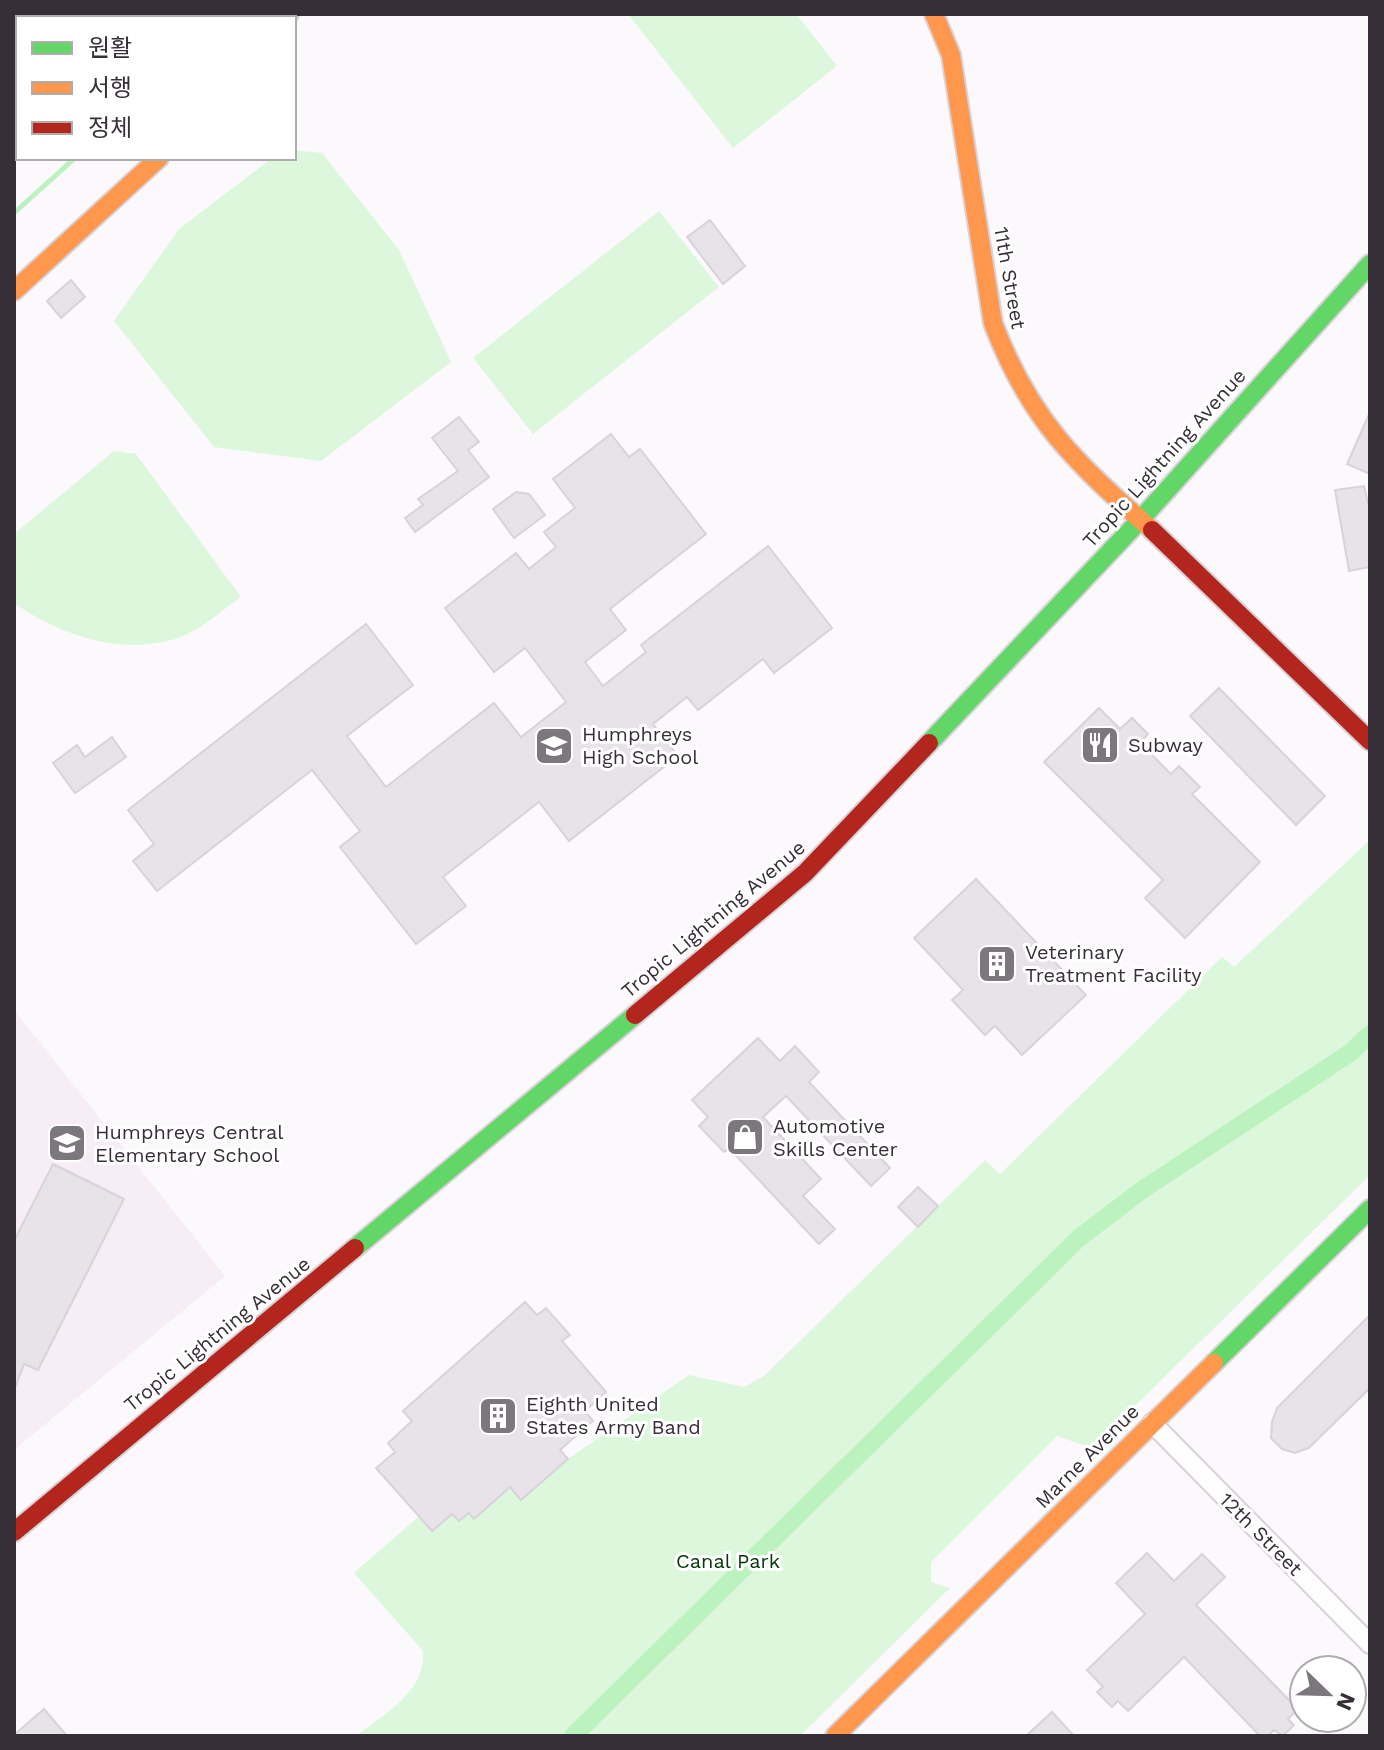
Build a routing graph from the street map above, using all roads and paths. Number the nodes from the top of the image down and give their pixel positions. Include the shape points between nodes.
1 (934, 14) edge
2 (157, 160) edge
3 (1370, 264) edge
4 (14, 291) edge
5 (1141, 519) junction
6 (1370, 741) edge
7 (1370, 1209) edge
8 (1152, 1423) junction
9 (14, 1532) edge
10 (1370, 1644) edge
11 (835, 1736) edge

1 - 5 main road, 11th Street via 951,55 960,98 993,323 1004,359 1049,435
2 - 4 main road
3 - 5 main road, Tropic Lightning Avenue
5 - 6 main road, 11th Street
5 - 9 main road, Tropic Lightning Avenue via 805,873
7 - 8 main road, Marne Avenue
8 - 10 street, 12th Street
8 - 11 main road, Marne Avenue

